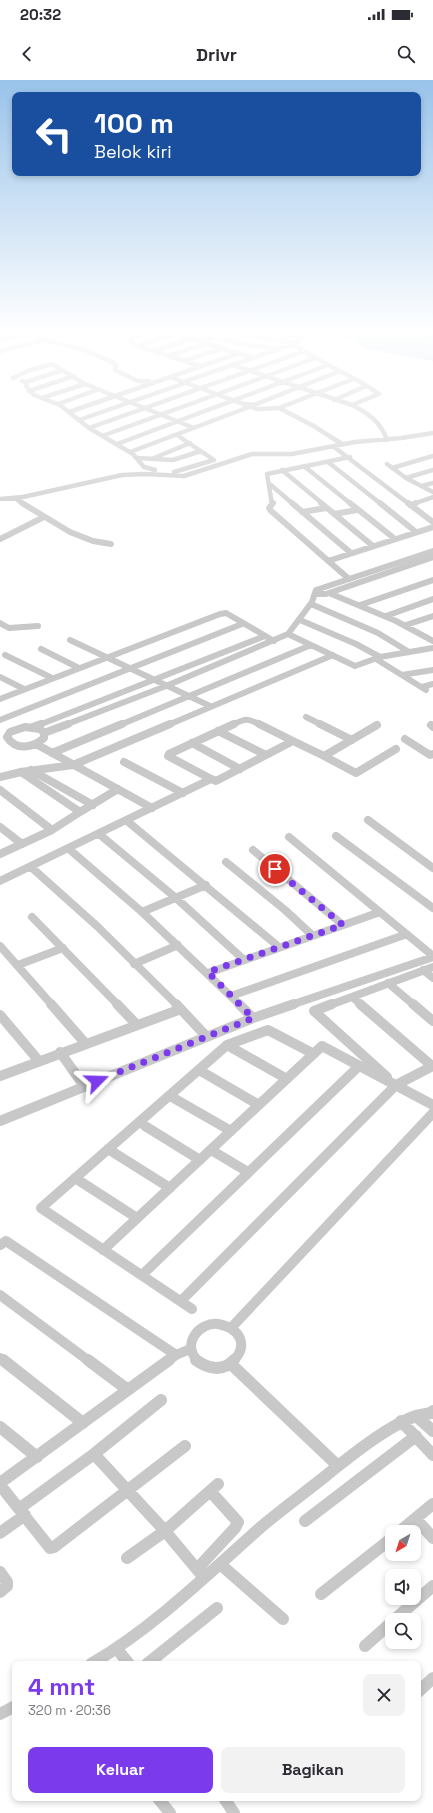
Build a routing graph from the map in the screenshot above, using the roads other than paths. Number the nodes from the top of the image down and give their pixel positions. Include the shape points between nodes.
1 (72, 411) edge
2 (104, 411) edge
3 (136, 411) edge
4 (152, 411) edge
5 (170, 411) edge
6 (205, 411) edge
7 (239, 411) edge
8 (285, 411) edge
9 (362, 411) edge
10 (69, 412) joint
11 (161, 414) junction
12 (79, 420) junction
13 (178, 421) junction
14 (89, 428) junction
15 (194, 428) junction
16 (433, 433) edge
17 (177, 435) junction
18 (102, 436) junction
19 (387, 440) junction
20 (190, 443) junction
21 (117, 444) junction
22 (342, 444) junction
23 (334, 447) junction
24 (201, 450) junction
25 (130, 452) junction
26 (433, 456) edge
27 (350, 457) junction
28 (138, 458) junction
29 (153, 459) junction
30 (328, 462) junction
31 (387, 464) dead end
32 (304, 466) junction
33 (392, 468) junction
34 (282, 470) junction
35 (433, 470) edge
36 (169, 472) junction
37 (155, 474) junction
38 (406, 478) junction
39 (433, 483) edge
40 (271, 485) junction
41 (422, 486) junction
42 (433, 492) edge
43 (433, 497) edge
44 (14, 498) junction
45 (0, 499) edge
46 (410, 505) junction
47 (326, 508) junction
48 (357, 510) junction
49 (302, 512) junction
50 (433, 513) edge
51 (334, 514) junction
52 (425, 516) junction
53 (42, 518) junction
54 (433, 522) edge
55 (433, 527) edge
56 (416, 532) junction
57 (0, 539) edge
58 (395, 539) junction
59 (111, 544) dead end
60 (373, 546) junction
61 (433, 551) edge
62 (351, 553) junction
63 (433, 557) edge
64 (328, 561) junction
65 (349, 579) junction
66 (433, 580) edge
67 (329, 593) junction
68 (316, 594) junction
69 (433, 599) edge
70 (311, 604) junction
71 (360, 605) junction
72 (386, 616) junction
73 (433, 616) edge
74 (300, 620) junction
75 (0, 623) edge
76 (242, 624) junction
77 (38, 626) dead end
78 (406, 626) junction
79 (288, 634) junction
80 (265, 636) junction
81 (432, 639) edge
82 (70, 640) dead end
83 (274, 641) junction
84 (311, 645) junction
85 (433, 648) edge
86 (41, 649) dead end
87 (409, 652) junction
88 (333, 654) junction
89 (5, 655) dead end
90 (106, 657) junction
91 (378, 658) junction
92 (77, 667) junction
93 (129, 669) junction
94 (433, 670) edge
95 (402, 674) junction
96 (0, 676) edge
97 (52, 678) junction
98 (154, 680) junction
99 (433, 684) edge
100 (165, 685) junction
101 (24, 689) junction
102 (187, 696) junction
103 (0, 699) edge
104 (210, 706) junction
105 (306, 717) dead end
106 (0, 722) edge
107 (377, 726) dead end
108 (33, 727) junction
109 (14, 730) junction
110 (218, 731) junction
111 (44, 734) junction
112 (405, 739) dead end
113 (352, 740) junction
114 (293, 741) junction
115 (192, 743) junction
116 (36, 744) junction
117 (396, 749) dead end
118 (52, 753) junction
119 (266, 755) junction
120 (432, 755) edge
121 (324, 756) junction
122 (124, 762) dead end
123 (73, 764) junction
124 (240, 769) junction
125 (31, 770) junction
126 (21, 772) junction
127 (0, 777) edge
128 (210, 779) junction
129 (118, 789) junction
130 (0, 790) edge
131 (183, 793) junction
132 (93, 805) junction
133 (152, 808) junction
134 (80, 812) junction
135 (368, 820) dead end
136 (127, 821) junction
137 (0, 827) edge
138 (52, 830) junction
139 (99, 834) junction
140 (336, 836) dead end
141 (289, 837) dead end
142 (22, 844) junction
143 (69, 849) junction
144 (252, 850) dead end
145 (0, 854) edge
146 (226, 862) dead end
147 (31, 867) junction
148 (433, 868) edge
149 (0, 881) edge
150 (206, 885) junction
151 (176, 898) junction
152 (433, 908) edge
153 (142, 912) junction
154 (380, 912) junction
155 (32, 917) dead end
156 (343, 925) junction
157 (407, 934) junction
158 (312, 935) junction
159 (178, 945) junction
160 (0, 946) edge
161 (279, 947) junction
162 (63, 948) junction
163 (433, 956) edge
164 (243, 959) junction
165 (134, 964) junction
166 (18, 965) junction
167 (433, 967) edge
168 (423, 970) junction
169 (208, 972) junction
170 (433, 978) edge
171 (388, 983) junction
172 (231, 996) junction
173 (352, 997) junction
174 (181, 1009) junction
175 (0, 1015) edge
176 (253, 1018) junction
177 (433, 1021) edge
178 (136, 1024) junction
179 (206, 1036) junction
180 (85, 1043) junction
181 (227, 1045) junction
182 (60, 1052) junction
183 (314, 1054) junction
184 (39, 1061) junction
185 (359, 1066) junction
186 (432, 1066) edge
187 (199, 1070) junction
188 (0, 1076) edge
189 (287, 1079) junction
190 (396, 1085) junction
191 (84, 1086) junction
192 (170, 1096) junction
193 (259, 1105) junction
194 (433, 1105) edge
195 (433, 1113) edge
196 (0, 1120) edge
197 (145, 1126) dead end
198 (230, 1131) junction
199 (108, 1150) junction
200 (211, 1150) junction
201 (200, 1160) junction
202 (248, 1172) junction
203 (75, 1178) junction
204 (170, 1188) junction
205 (137, 1218) junction
206 (0, 1245) edge
207 (103, 1250) junction
208 (142, 1275) junction
209 (0, 1295) edge
210 (181, 1302) junction
211 (192, 1309) dead end
212 (231, 1328) junction
213 (190, 1349) junction
214 (176, 1355) junction
215 (0, 1358) edge
216 (231, 1364) junction
217 (128, 1390) junction
218 (161, 1400) dead end
219 (432, 1413) edge
220 (416, 1416) junction
221 (401, 1421) junction
222 (83, 1423) junction
223 (0, 1427) edge
224 (433, 1431) edge
225 (416, 1436) junction
226 (185, 1446) dead end
227 (94, 1454) junction
228 (433, 1455) edge
229 (37, 1457) junction
230 (338, 1466) junction
231 (2, 1487) edge
232 (128, 1491) junction
233 (433, 1504) edge
234 (22, 1512) junction
235 (416, 1519) junction
236 (305, 1521) dead end
237 (408, 1525) edge
238 (165, 1531) junction
239 (0, 1533) edge
240 (433, 1538) edge
241 (385, 1544) edge
242 (127, 1558) dead end
243 (220, 1564) junction
244 (0, 1572) edge
245 (201, 1574) junction
246 (433, 1586) edge
247 (0, 1592) edge
248 (321, 1594) dead end
249 (217, 1608) dead end
250 (402, 1613) edge
251 (282, 1618) dead end
252 (385, 1628) edge
253 (365, 1646) dead end
254 (118, 1649) junction
255 (96, 1661) edge
256 (127, 1661) edge
257 (152, 1661) edge
258 (433, 1678) edge
259 (421, 1689) edge
260 (12, 1708) edge
261 (0, 1714) edge
262 (160, 1801) edge
263 (226, 1801) edge
264 (170, 1813) edge
265 (234, 1813) edge

1 - 10 street
2 - 12 street
3 - 14 street
4 - 11 street
5 - 11 street
6 - 13 street
7 - 15 street
8 - 22 street
9 - 19 street via 381,425
10 - 12 street
11 - 13 street
11 - 18 street
12 - 14 street
13 - 15 street
13 - 21 street
14 - 18 street
15 - 17 street
16 - 19 street
17 - 20 street
17 - 25 street
18 - 21 street
19 - 22 street
20 - 24 street
20 - 29 street
21 - 25 street
22 - 23 street
23 - 27 street
23 - 37 street via 292,454 248,454 184,476
24 - 29 street via 173,460
24 - 36 street via 214,460
25 - 28 street
26 - 33 street
27 - 30 street
27 - 46 street
28 - 29 street
28 - 36 street via 146,468
30 - 32 street
30 - 56 street
31 - 33 street
32 - 34 street
32 - 48 street
33 - 38 street
34 - 40 street via 267,474
34 - 47 street
35 - 38 street
36 - 37 street
37 - 44 street via 122,475
38 - 41 street
39 - 41 street
40 - 49 street
40 - 64 street via 273,503 270,510
41 - 42 street
43 - 46 street
44 - 45 street
44 - 53 street
46 - 52 street
47 - 49 street
47 - 51 street
48 - 51 street
48 - 58 street
49 - 62 street
50 - 52 street
51 - 60 street
52 - 54 street
53 - 57 street
53 - 59 street via 91,540
55 - 56 street
56 - 58 street
58 - 60 street
60 - 62 street
61 - 65 street
62 - 64 street
63 - 67 street
64 - 65 street
65 - 68 street via 316,590
66 - 71 street
67 - 68 street
67 - 71 street
68 - 70 street
69 - 72 street
70 - 74 street
70 - 87 street via 378,633
71 - 72 street
72 - 78 street
73 - 78 street
74 - 79 street
74 - 91 street via 356,644
75 - 77 street via 10,628
76 - 80 street
76 - 90 street via 226,614 220,614
76 - 93 street
78 - 81 street
79 - 83 street
79 - 84 street
80 - 83 street
80 - 98 street
82 - 90 street
83 - 100 street
84 - 88 street
84 - 102 street
85 - 87 street
86 - 92 street
87 - 91 street
88 - 91 street via 355,666
88 - 104 street
89 - 97 street
90 - 92 street
90 - 93 street
91 - 95 street
92 - 97 street
93 - 98 street
93 - 106 street
94 - 95 street
95 - 99 street via 424,689
96 - 101 street
97 - 101 street
98 - 100 street
98 - 108 street
100 - 102 street
100 - 111 street
101 - 103 street
102 - 104 street
102 - 118 street
104 - 123 street
105 - 113 street
106 - 109 street
107 - 113 street
108 - 109 street
108 - 111 street
109 - 116 street via 8,737 15,745
110 - 114 street via 249,718
110 - 115 street
110 - 119 street
111 - 116 street via 44,738
112 - 120 street
113 - 121 street
114 - 119 street
114 - 121 street
115 - 124 street
115 - 128 street via 168,756
116 - 118 street
117 - 121 street via 356,773
118 - 123 street
119 - 124 street
122 - 131 street
123 - 125 street
123 - 129 street
124 - 128 street via 216,781
125 - 126 street
125 - 132 street
126 - 127 street
126 - 134 street
128 - 131 street
129 - 132 street
129 - 133 street
130 - 138 street
131 - 133 street
132 - 134 street
133 - 136 street
134 - 138 street
135 - 148 street
136 - 139 street
136 - 150 street
137 - 142 street
138 - 142 street
139 - 143 street
139 - 151 street
140 - 152 street
141 - 154 street
142 - 145 street
143 - 147 street
143 - 153 street
144 - 156 street
146 - 158 street
147 - 149 street
147 - 165 street via 98,927
150 - 151 street
150 - 161 street
151 - 153 street
151 - 164 street
153 - 159 street
154 - 156 street
154 - 157 street
155 - 162 street
156 - 158 street
157 - 163 street
157 - 172 street
158 - 161 street
159 - 165 street
159 - 169 street
160 - 166 street
161 - 164 street
162 - 166 street
162 - 178 street
163 - 176 street
164 - 169 street
165 - 174 street
166 - 180 street
167 - 168 street
168 - 170 street
168 - 171 street
169 - 172 street
171 - 173 street
171 - 177 street
172 - 176 street
173 - 186 street
173 - 190 street via 314,1011
174 - 178 street
174 - 179 street
175 - 184 street
176 - 179 street
178 - 180 street
179 - 191 street
180 - 182 street
181 - 183 street via 268,1030
181 - 187 street
181 - 189 street
182 - 184 street
182 - 191 street
183 - 185 street via 322,1046
183 - 189 street
184 - 188 street
185 - 190 street
185 - 202 street
186 - 190 street
187 - 192 street
187 - 193 street
189 - 193 street
190 - 194 street
190 - 210 street
191 - 196 street
192 - 198 street
192 - 199 street
193 - 198 street
195 - 212 street
197 - 201 street
198 - 200 street
199 - 203 street
199 - 204 street
200 - 201 street
200 - 202 street
201 - 204 street
202 - 208 street
203 - 205 street
203 - 207 street via 41,1208
204 - 205 street
205 - 207 street
206 - 214 street via 6,1241
207 - 208 street
208 - 210 street
209 - 217 street
210 - 211 street
212 - 213 street via 217,1324 203,1327 193,1336
212 - 216 street via 240,1337 242,1349
213 - 214 street
213 - 216 street via 197,1360 209,1367 224,1367
214 - 217 street
215 - 222 street
216 - 230 street
217 - 222 street
218 - 227 street
219 - 220 street
220 - 221 street
220 - 224 street
221 - 225 street
221 - 230 street
222 - 229 street
223 - 229 street
225 - 228 street
225 - 236 street
226 - 232 street
227 - 232 street
227 - 234 street
229 - 231 street
230 - 243 street
231 - 234 street
232 - 234 street via 50,1548
232 - 238 street
233 - 235 street
234 - 239 street
235 - 237 street
235 - 240 street
238 - 242 street
238 - 245 street
238 - 245 street via 214,1488 238,1522
241 - 248 street
243 - 245 street
243 - 251 street
244 - 247 street via 7,1586
245 - 254 street
246 - 250 street
249 - 257 street
252 - 253 street
254 - 255 street
254 - 256 street
258 - 259 street
260 - 261 street
262 - 264 street
263 - 265 street

